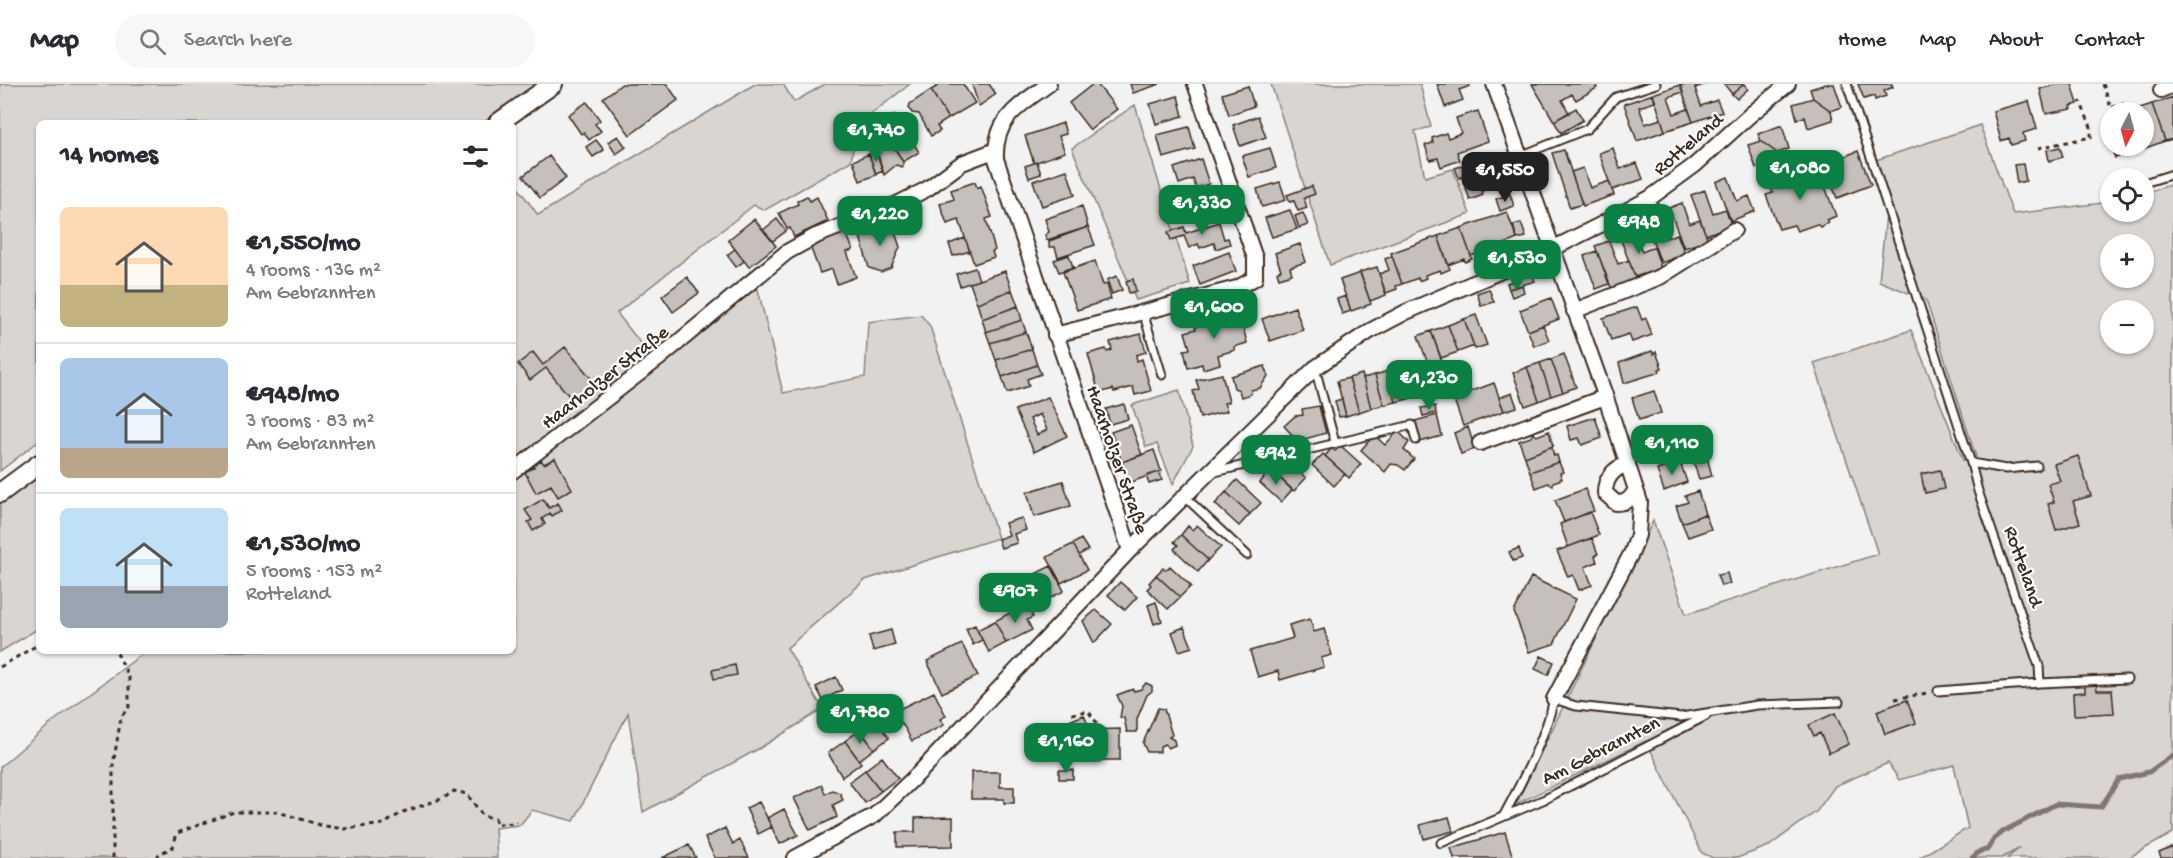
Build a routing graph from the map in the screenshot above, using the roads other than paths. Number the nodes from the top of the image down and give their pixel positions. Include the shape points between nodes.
1 (553, 84) edge
2 (1049, 84) edge
3 (1195, 84) edge
4 (1494, 84) edge
5 (1656, 84) edge
6 (1788, 84) edge
7 (1847, 84) edge
8 (502, 120) edge
9 (996, 150) junction
10 (1520, 156) junction
11 (2173, 174) edge
12 (2154, 180) edge
13 (1734, 230) dead end
14 (1552, 249) junction
15 (1574, 310) junction
16 (1143, 312) junction
17 (1055, 335) junction
18 (1315, 368) junction
19 (1162, 375) dead end
20 (1605, 397) junction
21 (1334, 440) dead end
22 (1416, 440) dead end
23 (1480, 442) dead end
24 (1971, 463) junction
25 (1628, 464) junction
26 (36, 466) edge
27 (2037, 466) dead end
28 (516, 469) edge
29 (1205, 475) junction
30 (1636, 490) junction
31 (0, 493) edge
32 (1184, 496) junction
33 (1130, 550) junction
34 (1247, 555) dead end
35 (2127, 680) dead end
36 (2040, 683) junction
37 (1938, 691) road end
38 (1554, 699) junction
39 (1839, 702) dead end
40 (1712, 713) junction
41 (1504, 815) junction
42 (1441, 843) dead end
43 (795, 858) edge

1 - 8 street
2 - 9 street via 1008,116 997,137
3 - 16 street via 1255,258 1255,278 1237,288
4 - 10 street, Am Gebrannten
5 - 10 lane via 1616,97 1587,129
6 - 14 street, Rotteland via 1695,165 1650,198
7 - 24 lane, Rotteland
9 - 17 street, Haarholzer Straße
9 - 28 street, Haarholzer Straße via 962,162 927,189 897,204 816,236 787,252 658,359
10 - 14 street, Am Gebrannten
11 - 12 lane
13 - 15 street via 1660,278
14 - 15 street, Am Gebrannten
14 - 18 street, Rotteland via 1406,312
15 - 20 street, Am Gebrannten
16 - 17 street
16 - 19 lane
17 - 33 street, Haarholzer Straße
18 - 21 lane
18 - 29 street, Rotteland
20 - 23 street
20 - 25 street, Am Gebrannten
22 - 29 lane via 1412,425
24 - 27 lane via 2006,469
24 - 36 lane, Rotteland via 2038,666
25 - 30 street, Am Gebrannten
25 - 30 street via 1607,479 1605,493 1616,503 1623,503
26 - 31 street
29 - 32 street, Rotteland
30 - 38 street, Am Gebrannten via 1640,502 1635,543
32 - 33 street, Rotteland
32 - 34 lane
33 - 43 street, Haarholzer Straße via 875,815
35 - 36 lane
36 - 37 lane
38 - 40 lane, Am Gebrannten via 1576,706 1665,716
38 - 41 lane, Am Gebrannten via 1522,781
39 - 40 lane, Am Gebrannten via 1757,705
40 - 41 lane, Am Gebrannten via 1545,799
41 - 42 lane, Am Gebrannten

